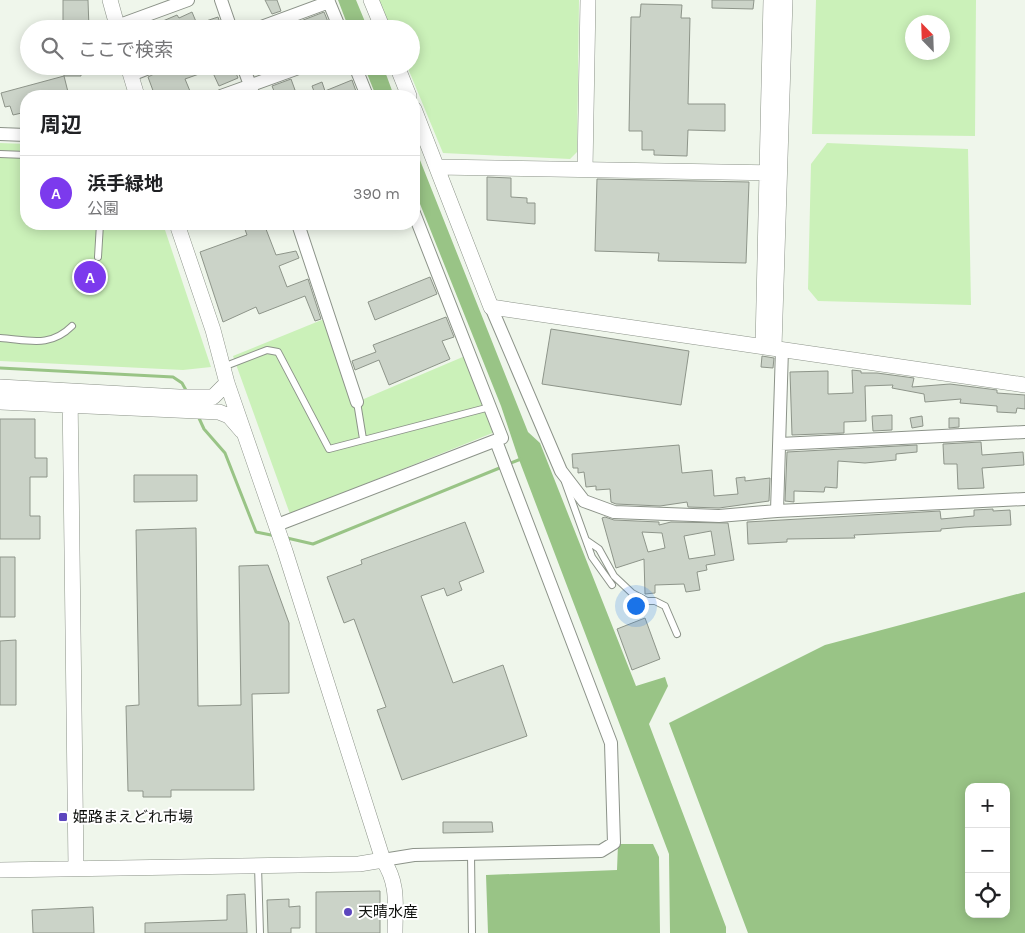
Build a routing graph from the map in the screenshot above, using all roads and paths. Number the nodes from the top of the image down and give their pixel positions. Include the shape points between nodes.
1 (110, 0) edge
2 (188, 0) edge
3 (221, 0) edge
4 (371, 0) edge
5 (588, 0) edge
6 (771, 0) edge
7 (785, 0) edge
8 (329, 1) edge
9 (116, 20) edge
10 (136, 20) edge
11 (228, 20) edge
12 (279, 20) edge
13 (336, 20) edge
14 (379, 20) edge
15 (131, 75) edge
16 (247, 75) edge
17 (285, 75) edge
18 (359, 75) edge
19 (401, 75) edge
20 (135, 90) edge
21 (252, 90) edge
22 (254, 90) edge
23 (365, 90) edge
24 (407, 90) edge
25 (420, 124) edge
26 (0, 134) edge
27 (20, 135) edge
28 (0, 154) edge
29 (20, 155) edge
30 (437, 167) junction
31 (584, 169) junction
32 (773, 173) junction
33 (420, 228) edge
34 (100, 230) edge
35 (180, 230) edge
36 (300, 230) edge
37 (98, 257) dead end
38 (491, 307) junction
39 (72, 326) dead end
40 (0, 338) edge
41 (773, 347) junction
42 (223, 367) junction
43 (227, 382) junction
44 (1025, 385) edge
45 (0, 387) edge
46 (70, 398) junction
47 (234, 401) junction
48 (0, 402) edge
49 (357, 402) joint
50 (181, 404) junction
51 (490, 407) junction
52 (219, 412) junction
53 (1025, 432) edge
54 (246, 435) junction
55 (363, 439) junction
56 (496, 441) junction
57 (780, 444) junction
58 (561, 471) junction
59 (1025, 499) edge
60 (777, 511) junction
61 (277, 525) junction
62 (586, 540) junction
63 (612, 585) dead end
64 (677, 634) dead end
65 (471, 854) junction
66 (383, 860) junction
67 (258, 866) junction
68 (76, 868) junction
69 (0, 870) edge
70 (260, 933) edge
71 (395, 933) edge
72 (472, 933) edge

1 - 9 street
2 - 10 street
3 - 11 street
4 - 14 street
5 - 31 street
6 - 32 street
7 - 32 street
8 - 12 street
8 - 13 street
15 - 20 street
16 - 21 street
17 - 22 street
18 - 23 street
19 - 24 street
25 - 30 street
26 - 27 street
28 - 29 lane
30 - 31 street
30 - 38 street
31 - 32 street
32 - 41 street
33 - 51 street
34 - 37 lane
35 - 42 street
36 - 49 street
38 - 41 street
38 - 58 street
39 - 40 lane via 62,336 48,341
41 - 44 street
41 - 57 street
42 - 43 street
42 - 55 lane via 267,350 278,352 329,449
43 - 47 street
43 - 50 street via 213,397
45 - 46 street
46 - 48 street
46 - 50 street
46 - 68 street
47 - 52 street
47 - 54 street
49 - 55 lane
50 - 52 street
51 - 55 lane
51 - 56 street via 502,438
52 - 54 street via 229,416
53 - 57 street
54 - 61 street
56 - 61 street
56 - 65 street via 611,743 614,843 601,851
57 - 60 street
58 - 60 street via 584,501 614,512 719,516
58 - 62 lane
59 - 60 street
61 - 66 street
62 - 63 lane via 592,557
62 - 64 lane via 599,549 614,576 632,593 665,606
65 - 66 street via 414,855
65 - 72 lane
66 - 67 street via 360,864
66 - 71 street via 395,886
67 - 68 street
67 - 70 lane
68 - 69 street

